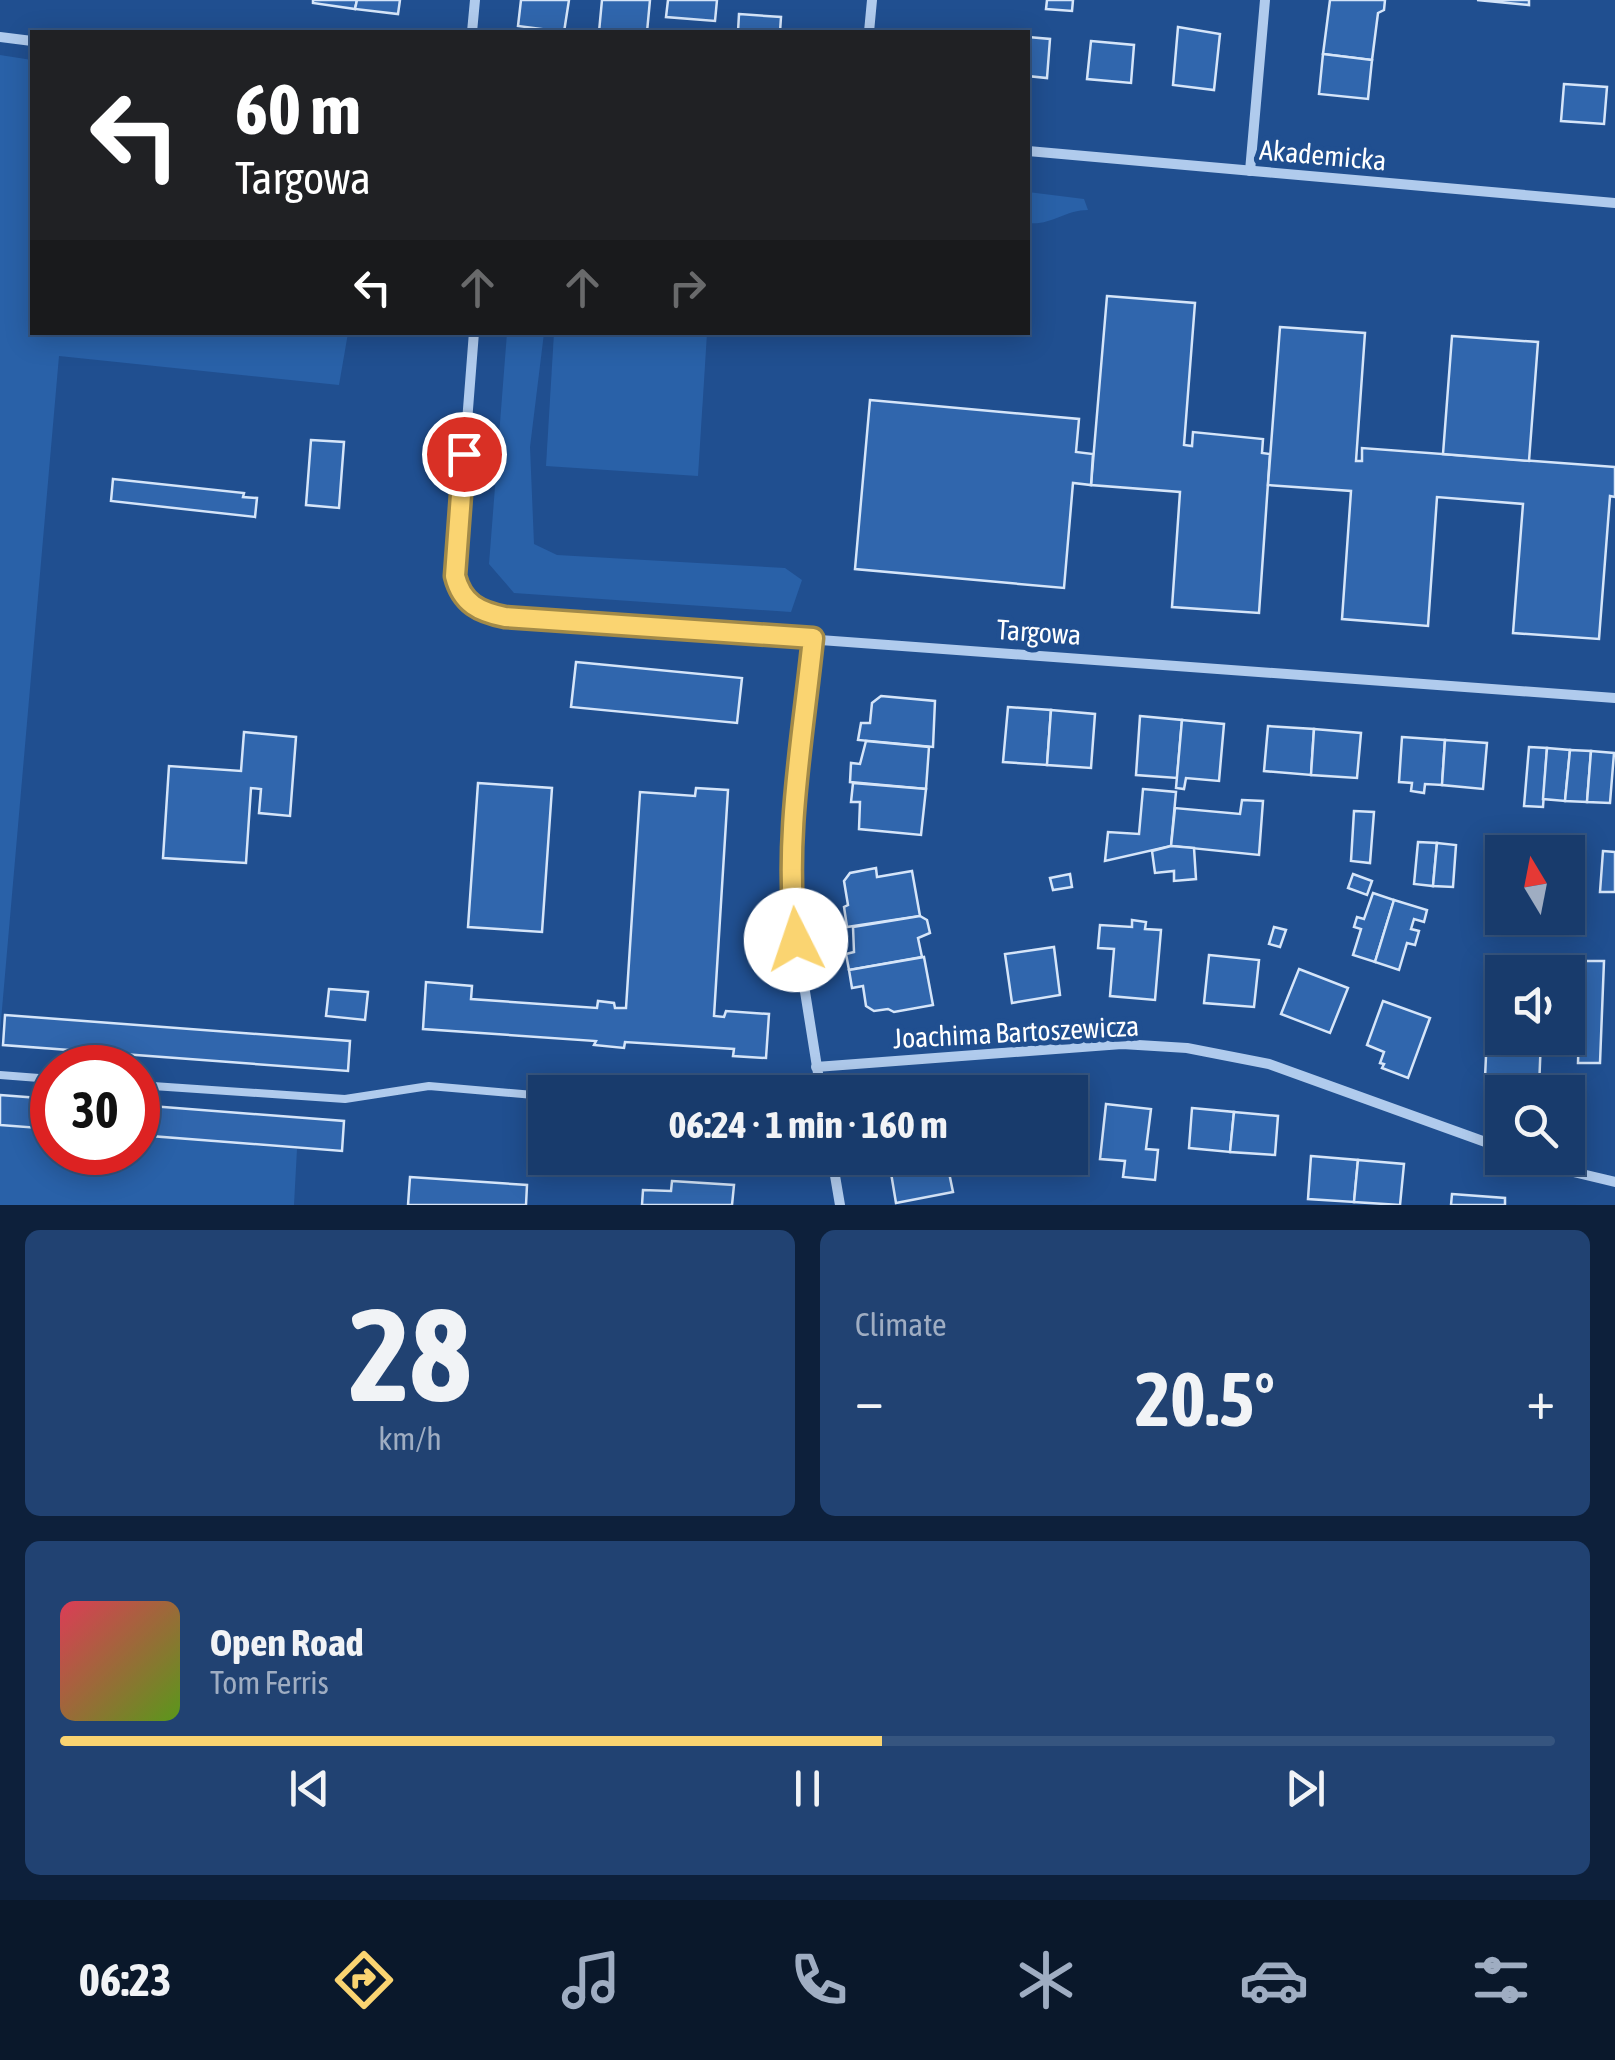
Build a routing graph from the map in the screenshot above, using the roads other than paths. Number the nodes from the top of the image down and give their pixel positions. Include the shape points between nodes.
1 (476, 0) edge
2 (872, 0) edge
3 (1266, 0) edge
4 (472, 30) edge
5 (869, 30) edge
6 (0, 37) edge
7 (30, 41) edge
8 (1030, 150) edge
9 (1250, 170) junction
10 (1615, 203) edge
11 (474, 335) edge
12 (813, 638) junction
13 (1615, 698) edge
14 (816, 1067) junction
15 (0, 1075) edge
16 (817, 1075) edge
17 (30, 1077) edge
18 (160, 1087) edge
19 (528, 1095) edge
20 (1485, 1142) edge
21 (1585, 1174) edge
22 (835, 1175) edge
23 (1615, 1182) edge
24 (840, 1205) edge

1 - 4 street
2 - 5 street
3 - 9 street
6 - 7 street
8 - 9 street, Akademicka
9 - 10 street, Akademicka
11 - 12 street, Targowa via 455,560 458,588 474,608 505,617
12 - 13 street, Targowa
12 - 14 street via 792,910
14 - 16 street
14 - 20 street, Joachima Bartoszewicza via 1122,1044 1187,1048 1270,1064
15 - 17 lane
18 - 19 lane via 345,1100 428,1086
21 - 23 street
22 - 24 street

